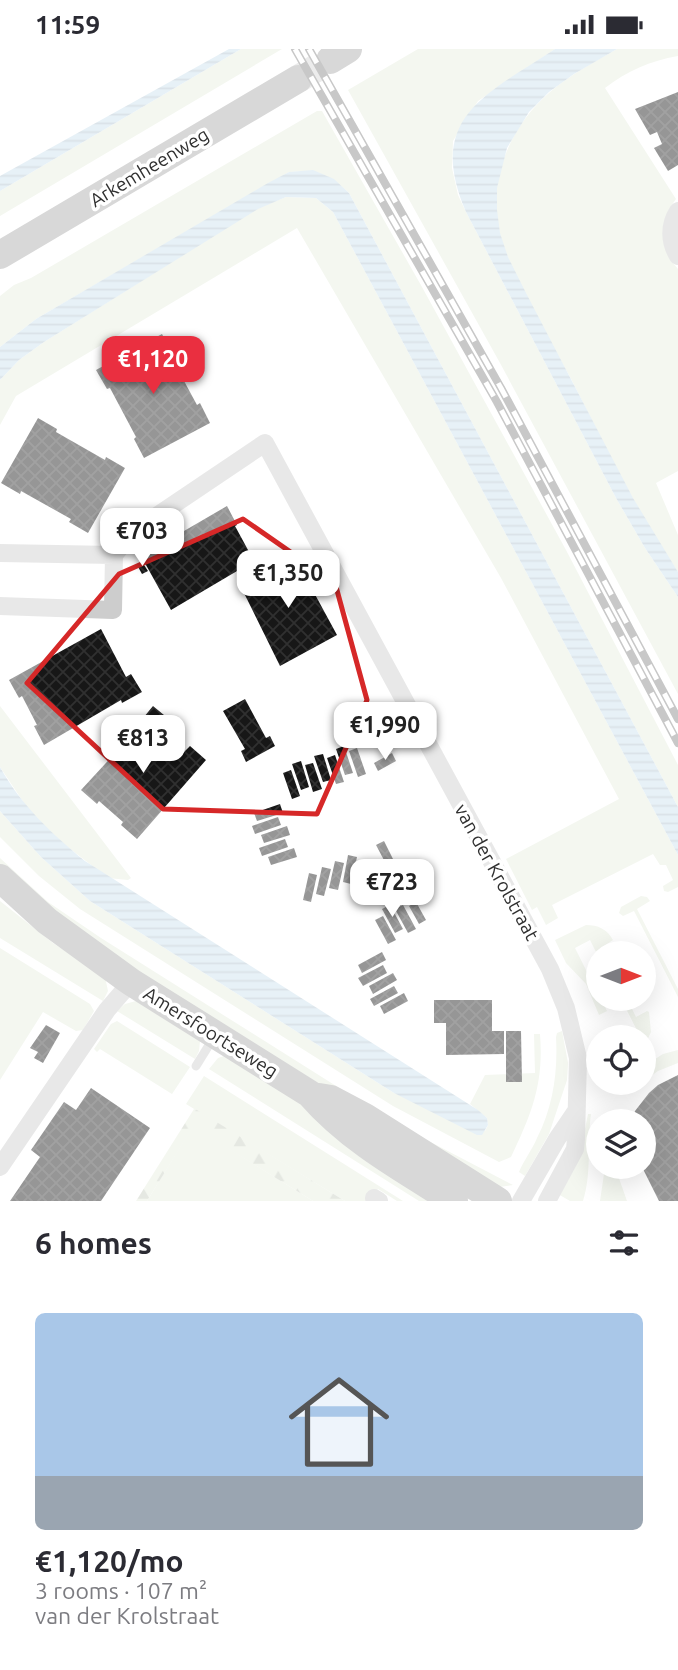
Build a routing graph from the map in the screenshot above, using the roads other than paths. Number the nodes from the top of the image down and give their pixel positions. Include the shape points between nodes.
1 (678, 211) edge
2 (0, 237) edge
3 (0, 255) edge
4 (678, 256) edge
5 (0, 553) edge
6 (114, 555) junction
7 (0, 606) edge
8 (0, 878) edge
9 (0, 896) edge
10 (122, 975) junction
11 (215, 1035) junction
12 (196, 1066) dead end
13 (310, 1094) junction
14 (576, 1111) junction
15 (0, 1167) edge
16 (454, 1201) edge
17 (498, 1201) edge
18 (521, 1201) edge
19 (547, 1201) edge

1 - 4 street via 671,229
2 - 3 main road, Arkemheenweg via 293,72
5 - 6 street
6 - 7 street via 113,610
6 - 14 street, van der Krolstraat via 133,532 265,443 559,989 578,1058
8 - 10 main road, Amersfoortseweg via 47,921
9 - 10 main road, Amersfoortseweg via 89,960
10 - 11 main road, Amersfoortseweg
10 - 15 street via 107,1010
11 - 12 lane
11 - 13 main road, Amersfoortseweg
13 - 16 main road, Amersfoortseweg via 358,1140
13 - 17 main road, Amersfoortseweg via 365,1117
14 - 18 street, van der Krolstraat
14 - 19 street, van der Krolstraat via 575,1149

